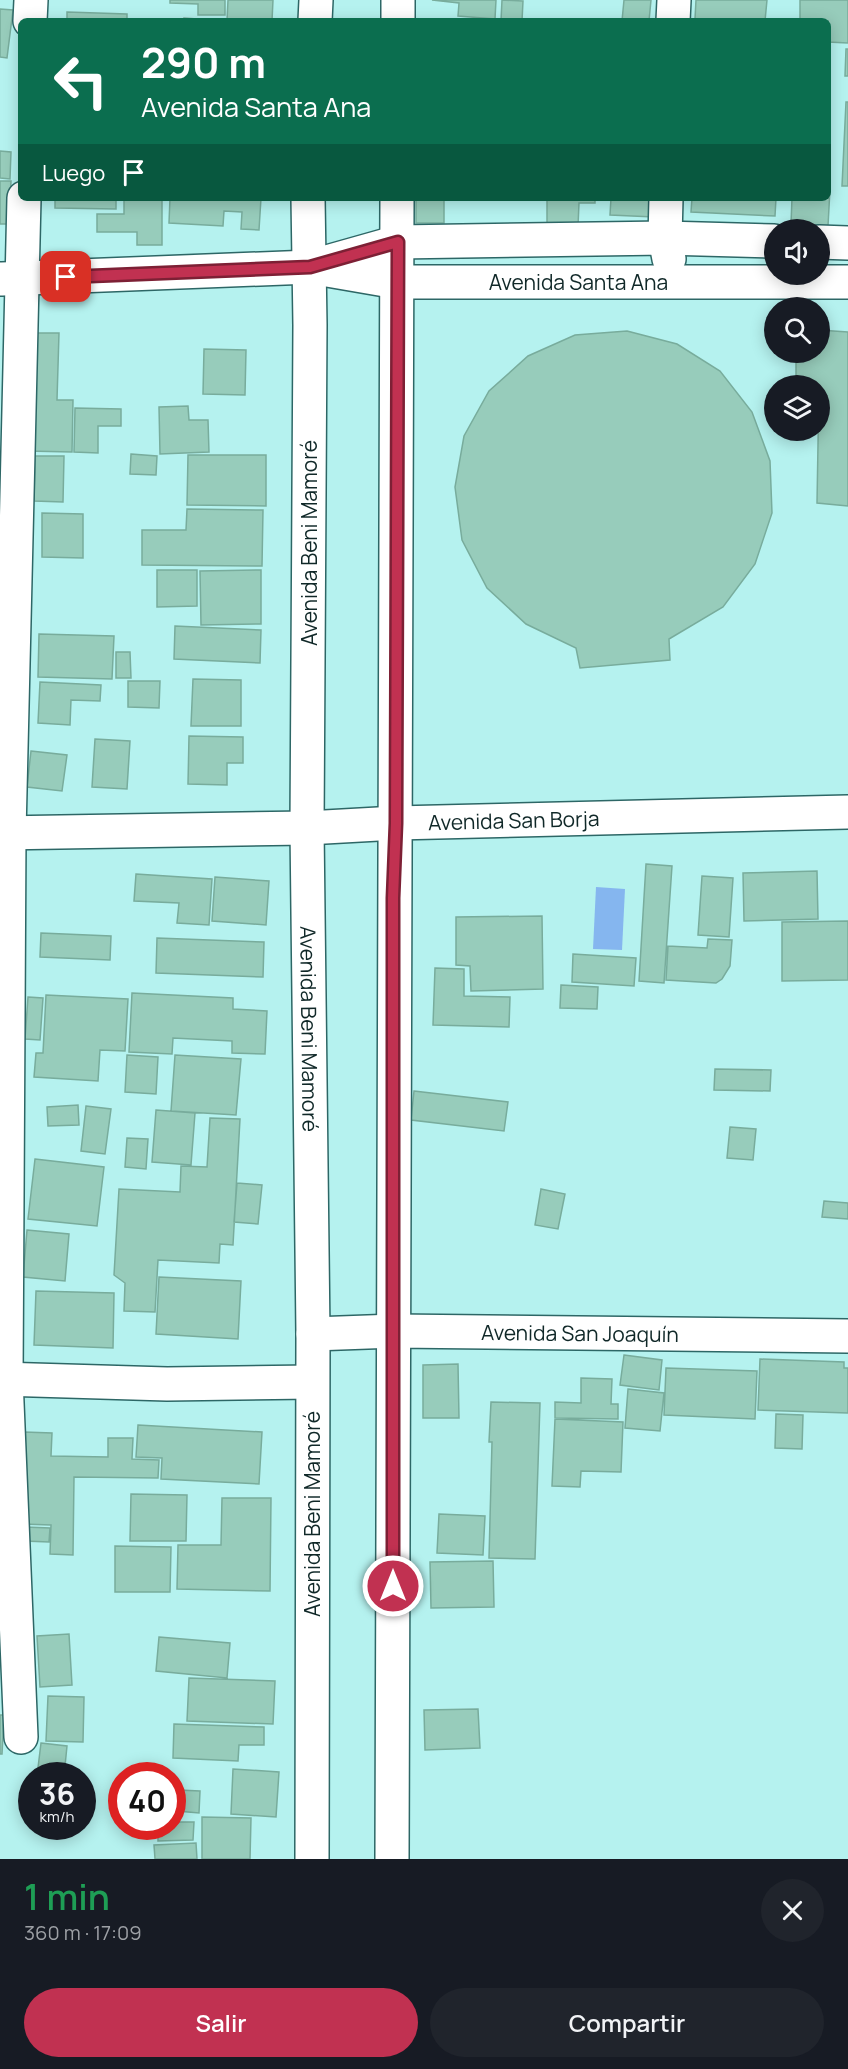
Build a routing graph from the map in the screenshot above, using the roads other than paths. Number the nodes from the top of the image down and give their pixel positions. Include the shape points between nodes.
1 (31, 0) edge
2 (316, 0) edge
3 (398, 0) edge
4 (674, 0) edge
5 (30, 18) edge
6 (315, 18) edge
7 (398, 18) edge
8 (673, 18) edge
9 (24, 201) edge
10 (308, 201) edge
11 (397, 201) edge
12 (666, 201) edge
13 (665, 238) junction
14 (764, 241) edge
15 (398, 242) junction
16 (830, 242) edge
17 (848, 243) edge
18 (310, 267) junction
19 (11, 279) edge
20 (673, 281) junction
21 (397, 282) junction
22 (848, 282) edge
23 (848, 812) edge
24 (396, 823) junction
25 (307, 828) junction
26 (4, 833) edge
27 (395, 1331) junction
28 (312, 1334) junction
29 (848, 1336) edge
30 (3, 1379) edge
31 (312, 1382) junction
32 (21, 1737) dead end
33 (312, 1859) edge
34 (392, 1859) edge

1 - 5 street
2 - 6 street
3 - 7 street
4 - 8 street
9 - 19 street
10 - 18 street, Avenida Beni Mamoré
11 - 15 street
12 - 13 street
13 - 14 street, Avenida Santa Ana
13 - 15 street, Avenida Santa Ana
13 - 20 street
15 - 18 street, Avenida Santa Ana
15 - 21 street
16 - 17 street
18 - 19 street, Avenida Santa Ana
18 - 21 street, Avenida Santa Ana
18 - 25 street, Avenida Beni Mamoré
19 - 26 street
20 - 21 street, Avenida Santa Ana
20 - 22 street, Avenida Santa Ana
21 - 24 street
23 - 24 street, Avenida San Borja
24 - 25 street, Avenida San Borja
24 - 27 street
25 - 26 street, Avenida San Borja
25 - 28 street, Avenida Beni Mamoré
26 - 30 street
27 - 28 street, Avenida San Joaquín
27 - 29 street, Avenida San Joaquín
27 - 34 street
28 - 31 street, Avenida Beni Mamoré
30 - 31 street via 167,1384
30 - 32 street
31 - 33 street, Avenida Beni Mamoré

